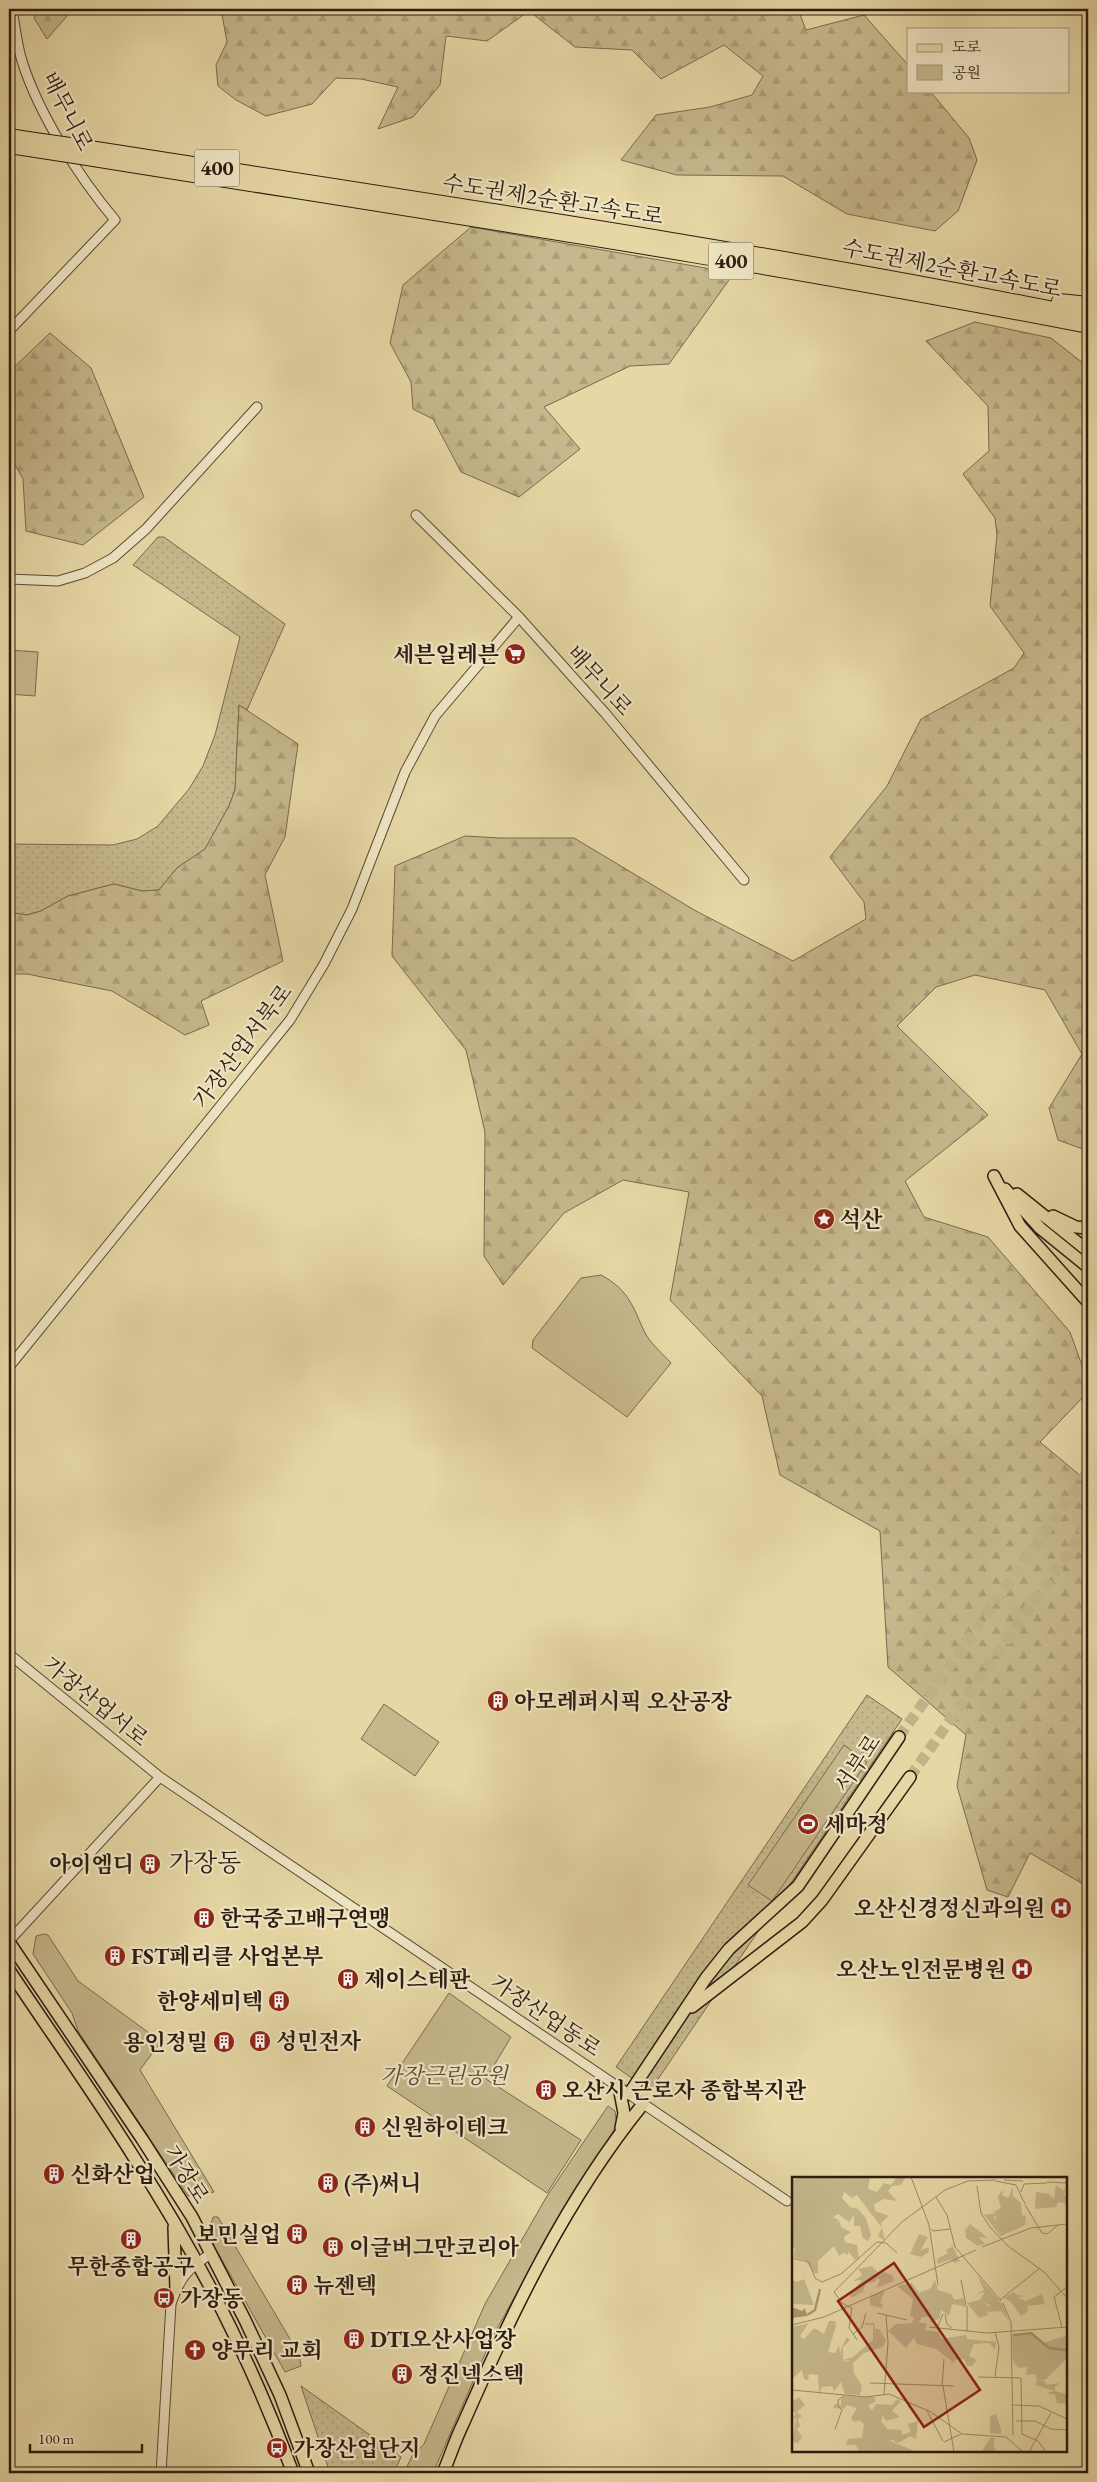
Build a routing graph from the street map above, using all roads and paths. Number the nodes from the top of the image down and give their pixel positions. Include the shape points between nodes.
1 (12, 9) edge
2 (9, 136) edge
3 (28, 144) junction
4 (9, 146) edge
5 (353, 195) junction
6 (915, 288) junction
7 (1088, 304) edge
8 (1088, 316) edge
9 (1088, 326) edge
10 (9, 332) edge
11 (1088, 334) edge
12 (257, 407) dead end
13 (416, 515) dead end
14 (9, 579) edge
15 (519, 617) junction
16 (744, 880) dead end
17 (994, 1176) junction
18 (1022, 1197) junction
19 (1088, 1228) edge
20 (1088, 1251) edge
21 (1086, 1261) edge
22 (1088, 1302) edge
23 (9, 1367) edge
24 (9, 1654) edge
25 (898, 1738) tunnel mouth
26 (160, 1776) junction
27 (910, 1777) tunnel mouth
28 (9, 1942) edge
29 (9, 1970) edge
30 (670, 2033) junction
31 (619, 2087) junction
32 (629, 2094) junction
33 (643, 2104) junction
34 (620, 2132) junction
35 (787, 2201) dead end
36 (174, 2223) junction
37 (210, 2254) junction
38 (197, 2263) junction
39 (176, 2288) junction
40 (161, 2473) edge
41 (293, 2473) edge
42 (309, 2473) edge
43 (443, 2473) edge

1 - 10 street, 배무니로 via 22,60 36,96 74,166 115,220
2 - 3 highway, 수도권제2순환고속도로 / 400
3 - 4 highway, 수도권제2순환고속도로 / 400
3 - 5 highway, 수도권제2순환고속도로 / 400, bridge
5 - 6 highway, 수도권제2순환고속도로 / 400 via 383,194 595,227
5 - 6 highway, 수도권제2순환고속도로 / 400 via 373,204
6 - 7 highway
6 - 8 highway, 수도권제2순환고속도로 / 400
6 - 9 highway, 수도권제2순환고속도로 / 400
6 - 11 highway via 945,304
12 - 14 street via 146,529 112,558 85,573 58,581
13 - 15 street, 배무니로
15 - 16 street, 배무니로 via 605,713
15 - 23 street, 가장산업서북로 via 435,716 405,772 352,910 290,1020
17 - 18 main road
17 - 21 main road via 1040,1228
17 - 22 main road via 1020,1226
18 - 19 main road via 1060,1220
18 - 20 main road
24 - 26 street, 가장산업서로
25 - 30 main road, 서부로 via 798,1886 729,1949
26 - 28 street
26 - 31 street, 가장산업동로
27 - 30 main road via 822,1900 785,1937 697,2002
28 - 37 main road, 가장로 via 142,2139 192,2217
29 - 36 main road, 가장로 via 136,2160
30 - 32 main road
31 - 32 street, 가장산업동로
31 - 34 main road via 624,2113
32 - 33 street, 가장산업동로
33 - 34 main road
33 - 35 street, 가장산업동로
34 - 43 main road via 592,2172 544,2254 466,2417
36 - 38 main road, 가장로
36 - 39 main road
37 - 38 street
37 - 42 main road, 가장로 via 280,2395
38 - 39 street via 186,2271
38 - 41 main road, 가장로 via 242,2350
39 - 40 street via 171,2304

